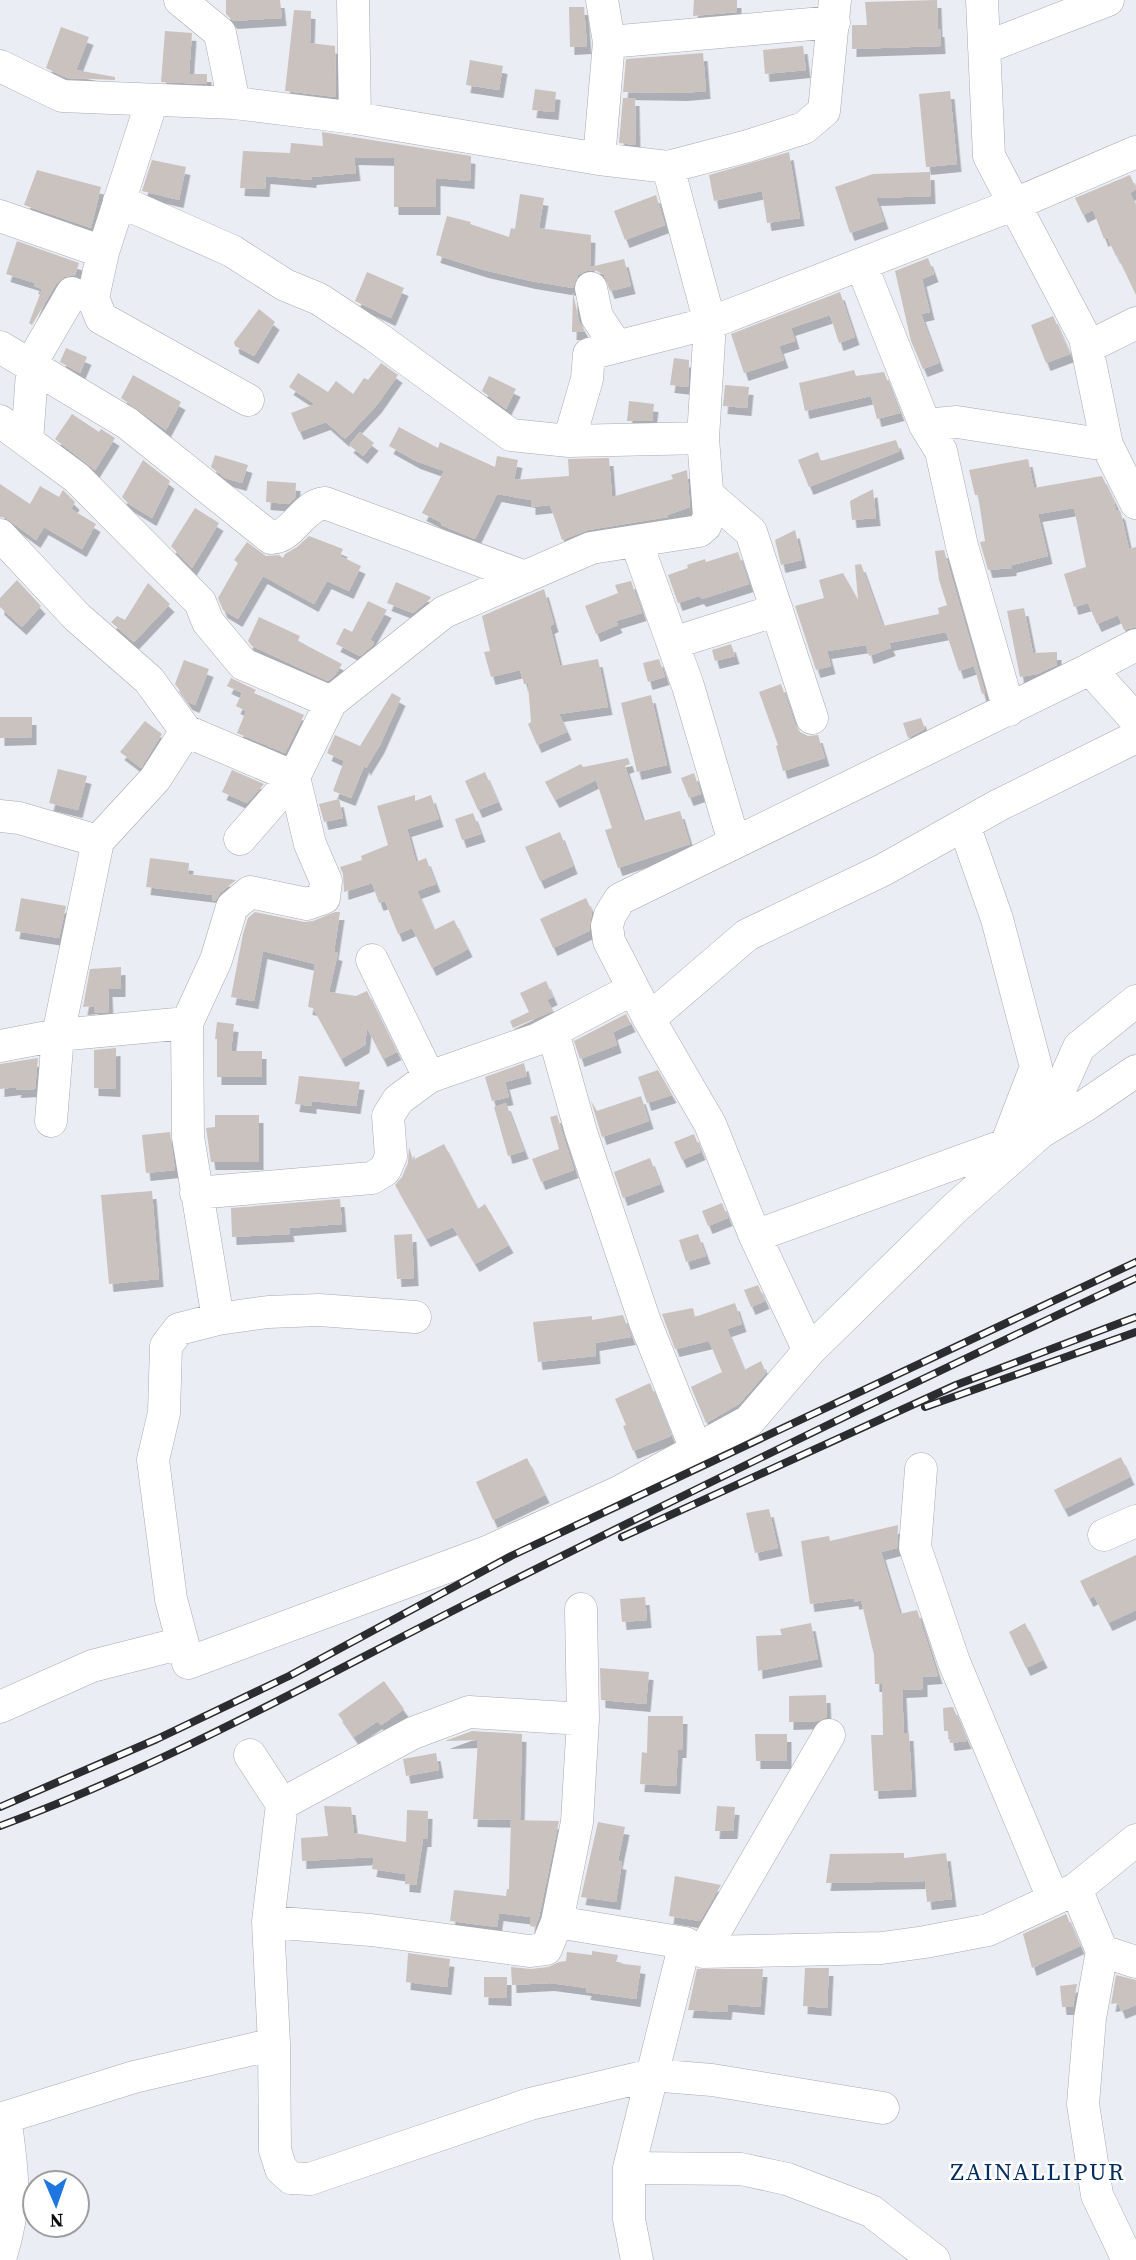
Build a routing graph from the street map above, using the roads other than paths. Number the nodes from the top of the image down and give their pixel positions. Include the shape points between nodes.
1 (180, 0) edge
2 (219, 0) edge
3 (353, 0) edge
4 (602, 0) edge
5 (982, 0) edge
6 (1108, 0) edge
7 (834, 11) edge
8 (219, 33) junction
9 (609, 42) junction
10 (984, 48) junction
11 (0, 66) edge
12 (152, 101) junction
13 (234, 103) junction
14 (355, 118) junction
15 (1136, 152) edge
16 (598, 159) junction
17 (667, 167) junction
18 (119, 201) junction
19 (1020, 213) junction
20 (0, 216) edge
21 (103, 252) junction
22 (861, 264) junction
23 (591, 288) dead end
24 (72, 293) dead end
25 (710, 323) junction
26 (1136, 323) edge
27 (1088, 346) junction
28 (0, 347) edge
29 (617, 347) junction
30 (33, 367) junction
31 (248, 400) dead end
32 (0, 421) edge
33 (925, 425) junction
34 (703, 438) junction
35 (569, 440) junction
36 (27, 441) junction
37 (1107, 445) junction
38 (708, 495) junction
39 (1136, 503) edge
40 (0, 535) edge
41 (636, 541) junction
42 (525, 577) junction
43 (777, 610) junction
44 (673, 643) junction
45 (1136, 645) edge
46 (1090, 669) junction
47 (331, 702) junction
48 (1009, 710) junction
49 (812, 718) dead end
50 (1136, 720) edge
51 (186, 731) junction
52 (1136, 737) edge
53 (294, 777) junction
54 (0, 816) edge
55 (964, 825) junction
56 (240, 839) dead end
57 (98, 841) junction
58 (734, 842) junction
59 (372, 960) dead end
60 (633, 989) junction
61 (1136, 1001) edge
62 (649, 1019) junction
63 (187, 1023) junction
64 (552, 1032) junction
65 (58, 1035) junction
66 (0, 1046) edge
67 (1136, 1071) edge
68 (429, 1077) junction
69 (51, 1121) dead end
70 (1041, 1132) junction
71 (1006, 1145) junction
72 (196, 1193) junction
73 (755, 1236) junction
74 (415, 1317) dead end
75 (218, 1319) junction
76 (809, 1351) junction
77 (696, 1449) junction
78 (921, 1469) dead end
79 (1136, 1521) edge
80 (1104, 1535) dead end
81 (581, 1609) dead end
82 (182, 1643) junction
83 (0, 1707) edge
84 (583, 1719) junction
85 (829, 1735) dead end
86 (250, 1755) dead end
87 (282, 1804) junction
88 (1136, 1840) edge
89 (1064, 1894) junction
90 (268, 1922) junction
91 (557, 1923) junction
92 (694, 1948) junction
93 (1102, 1951) junction
94 (1135, 1960) edge
95 (274, 2044) junction
96 (651, 2075) junction
97 (884, 2108) dead end
98 (3, 2118) edge
99 (629, 2168) junction
100 (0, 2259) edge
101 (637, 2260) edge
102 (934, 2260) edge
103 (1128, 2260) edge

1 - 8 street
2 - 8 street
3 - 14 street
4 - 9 street
5 - 10 street
6 - 10 street
7 - 9 street
7 - 17 street via 824,111 804,128
8 - 13 street
9 - 16 street
10 - 19 street via 989,156
11 - 12 street via 62,96
12 - 13 street
12 - 18 street
13 - 14 street
14 - 16 street
15 - 19 street
16 - 17 street
17 - 25 street
18 - 21 street
18 - 35 street via 232,251 285,285 319,299 511,435
19 - 22 street
19 - 27 street
20 - 21 street
21 - 31 street via 93,298 101,318
22 - 25 street
22 - 33 street
23 - 29 street via 597,317
24 - 30 street via 33,359
25 - 29 street
25 - 34 street
26 - 27 street
27 - 37 street
28 - 30 street
29 - 35 street via 589,354 587,379
30 - 36 street
30 - 42 street via 127,423 271,538 281,536 316,504 325,503
32 - 36 street
33 - 37 street via 957,422
33 - 48 street via 941,451 962,545
34 - 35 street
34 - 38 street
36 - 47 street via 77,478 200,602 208,622 243,664
37 - 39 street
38 - 41 street via 709,516 699,531
38 - 43 street via 751,531
40 - 51 street via 77,617 149,680
41 - 42 street via 591,548
41 - 44 street
42 - 47 street via 444,612
43 - 44 street
43 - 49 street
44 - 58 street
45 - 46 street
46 - 48 street
46 - 50 street
47 - 53 street
48 - 58 street
51 - 53 street
51 - 57 street via 155,779
52 - 55 street
53 - 56 street
53 - 63 street via 310,844 326,881 324,898 307,904 250,892 242,897 232,907 216,960
54 - 57 street
55 - 62 street via 883,870 747,935
55 - 71 street via 997,919 1036,1067
57 - 65 street
58 - 60 street via 620,899 607,926 609,941
59 - 68 street
60 - 62 street
60 - 64 street
61 - 70 street via 1079,1047
62 - 73 street via 710,1124
63 - 65 street
63 - 72 street via 188,1137
64 - 68 street
64 - 77 street via 645,1322
65 - 66 street
65 - 69 street
67 - 70 street
68 - 72 street via 398,1100 388,1116 391,1156 386,1170 372,1178
70 - 71 street
70 - 76 street via 955,1208
71 - 73 street
72 - 75 street
73 - 76 street
74 - 75 street via 319,1310
75 - 82 street via 179,1329 166,1346 164,1413 153,1460 171,1599
76 - 77 street via 748,1421
77 - 82 street via 619,1492 487,1552 188,1663
78 - 89 street via 915,1547 954,1662
79 - 80 street
81 - 84 street
82 - 83 street via 92,1666
84 - 87 street via 469,1712 413,1733
84 - 91 street via 578,1822
85 - 92 street
86 - 87 street
87 - 90 street
88 - 89 street
89 - 92 street via 988,1930 925,1942 882,1948
89 - 93 street
90 - 91 street via 529,1951 546,1949
90 - 95 street
91 - 92 street
92 - 96 street
93 - 94 street
93 - 103 street via 1090,2018 1083,2104 1097,2196
95 - 96 street via 275,2150 281,2169 291,2178 310,2179 530,2104
95 - 98 street via 134,2077
96 - 97 street via 712,2080
96 - 99 street
98 - 100 street via 13,2173 13,2203
99 - 101 street via 629,2219
99 - 102 street via 741,2169 787,2179 871,2211

